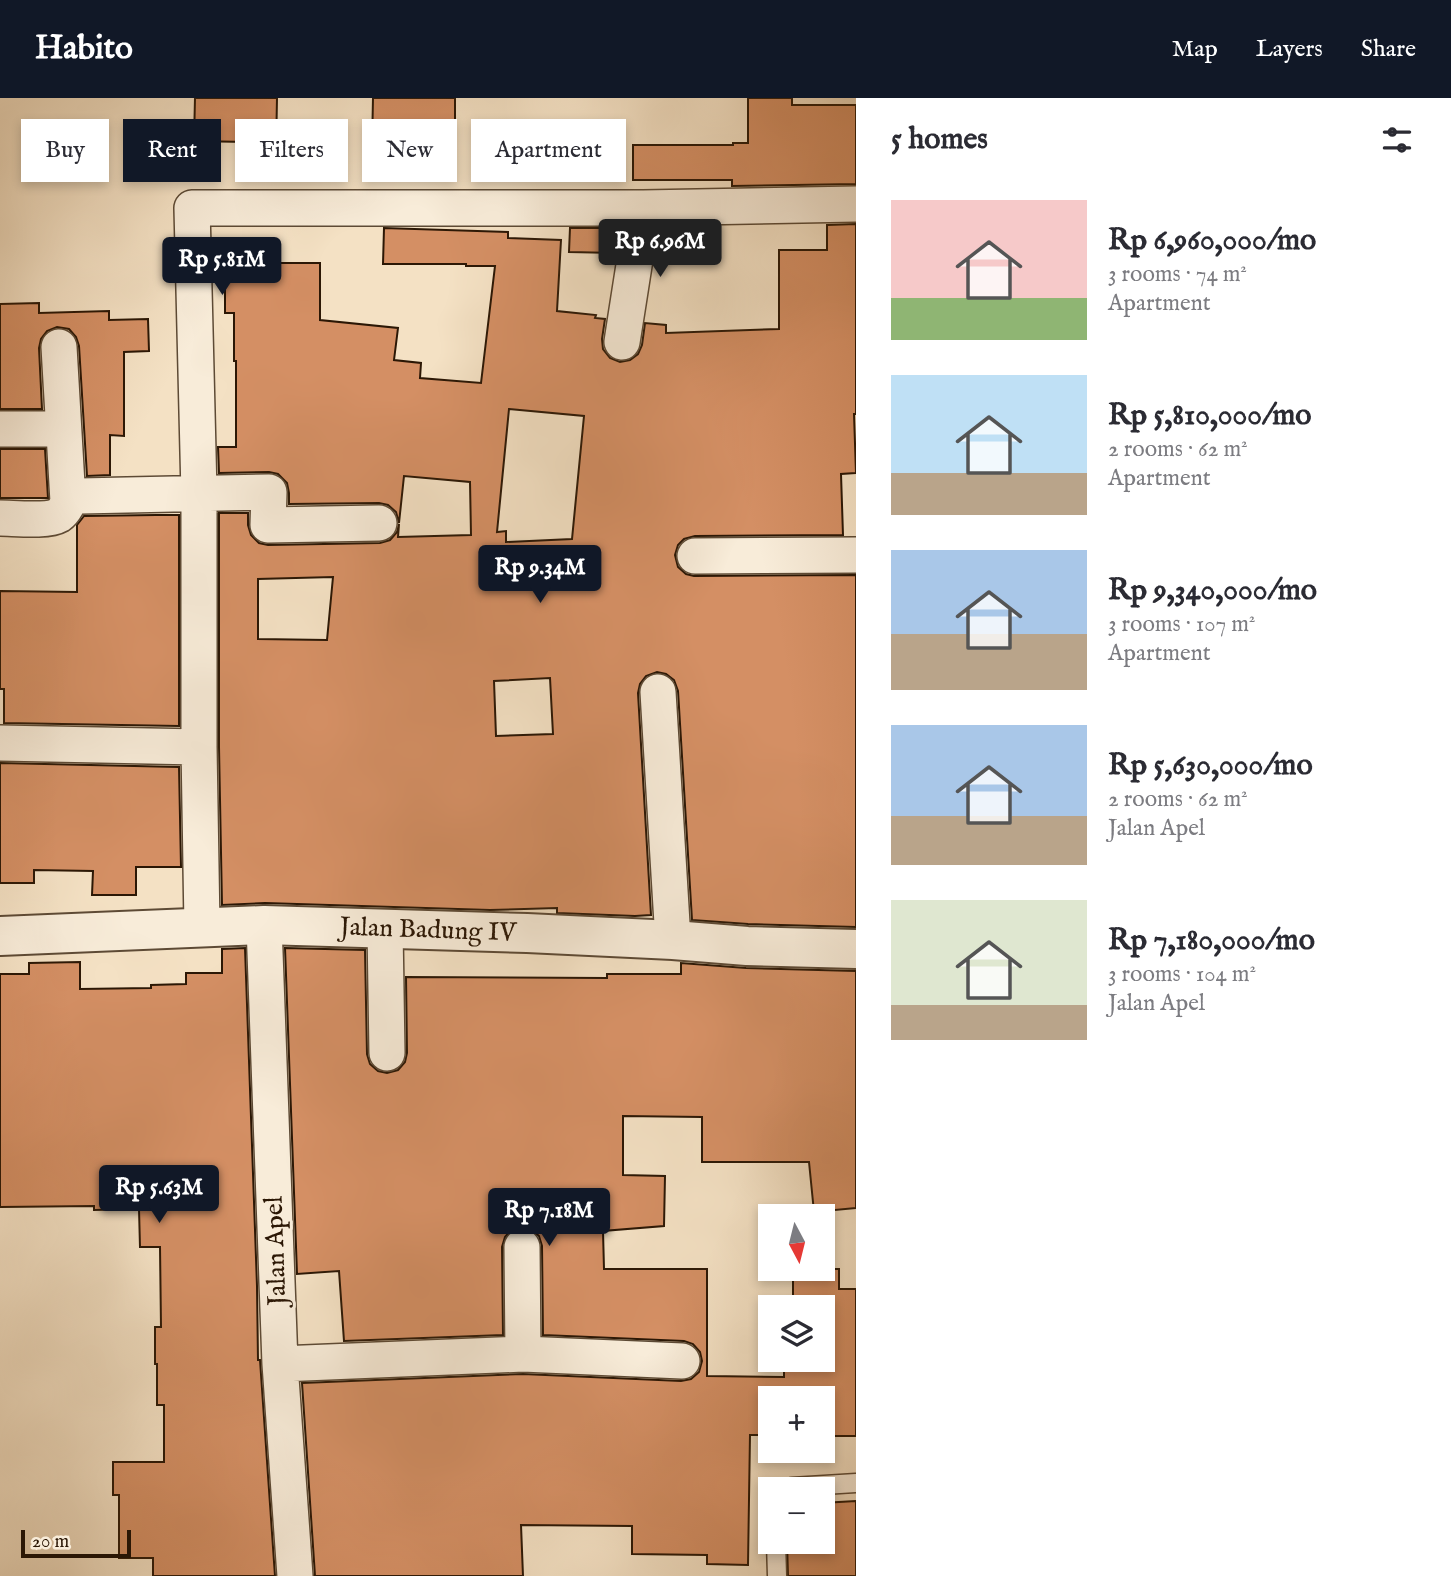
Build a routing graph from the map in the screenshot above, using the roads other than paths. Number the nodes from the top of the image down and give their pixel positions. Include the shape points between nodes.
1 (856, 204) edge
2 (643, 208) junction
3 (622, 342) dead end
4 (59, 347) dead end
5 (0, 429) edge
6 (63, 429) junction
7 (200, 494) junction
8 (68, 502) junction
9 (0, 518) edge
10 (379, 523) dead end
11 (856, 555) edge
12 (695, 556) dead end
13 (658, 692) dead end
14 (0, 743) edge
15 (199, 747) junction
16 (264, 925) junction
17 (202, 926) junction
18 (385, 929) junction
19 (0, 936) edge
20 (673, 940) junction
21 (856, 949) edge
22 (387, 1053) dead end
23 (522, 1247) dead end
24 (523, 1354) junction
25 (682, 1361) dead end
26 (280, 1364) junction
27 (856, 1483) edge
28 (835, 1484) edge
29 (776, 1554) edge
30 (295, 1576) edge
31 (777, 1576) edge

1 - 2 street
2 - 3 street
2 - 7 street via 192,208
4 - 6 street
5 - 6 street
6 - 8 street
7 - 8 street via 94,495
7 - 10 street via 269,492 268,525
7 - 15 street
8 - 9 street via 52,518
11 - 12 street
13 - 20 street
14 - 15 street
15 - 17 street
16 - 17 street, Jalan Badung IV
16 - 18 street, Jalan Badung IV
16 - 26 street, Jalan Apel
17 - 19 street, Jalan Badung IV
18 - 20 street, Jalan Badung IV
18 - 22 street
20 - 21 street, Jalan Badung IV
23 - 24 street
24 - 25 street
24 - 26 street
26 - 30 street, Jalan Apel
27 - 28 lane
29 - 31 lane

